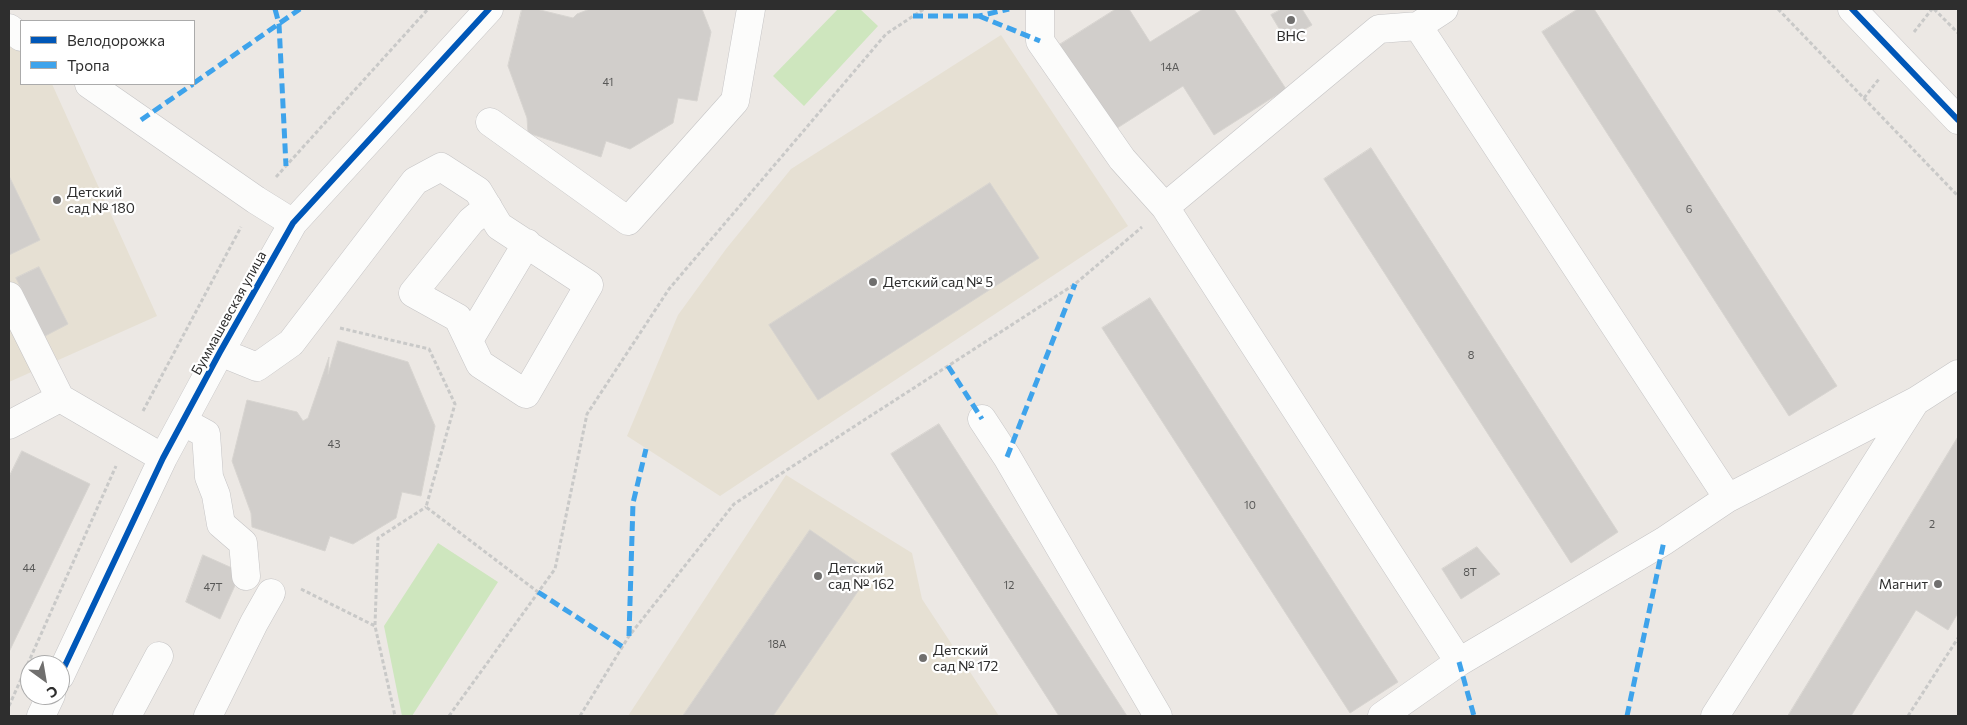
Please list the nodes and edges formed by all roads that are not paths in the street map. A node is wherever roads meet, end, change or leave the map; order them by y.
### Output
1 (489, 9) edge
2 (752, 9) edge
3 (1040, 9) edge
4 (1444, 9) edge
5 (1852, 9) edge
6 (1372, 19) edge
7 (1418, 26) junction
8 (9, 28) edge
9 (20, 36) edge
10 (90, 85) edge
11 (1958, 120) edge
12 (490, 122) dead end
13 (488, 207) junction
14 (1165, 207) junction
15 (293, 223) junction
16 (527, 243) junction
17 (9, 296) edge
18 (468, 340) junction
19 (220, 352) junction
20 (1958, 374) edge
21 (60, 398) junction
22 (1916, 401) junction
23 (982, 419) dead end
24 (184, 422) junction
25 (9, 425) edge
26 (164, 458) junction
27 (1728, 498) junction
28 (246, 576) dead end
29 (284, 590) road end
30 (70, 655) edge
31 (159, 656) dead end
32 (1459, 662) junction
33 (133, 714) edge
34 (208, 716) edge
35 (1158, 716) edge
36 (1382, 716) edge
37 (1715, 716) edge

1 - 15 street, Буммашевская улица
2 - 12 street
3 - 14 street
4 - 7 street
5 - 11 street
6 - 7 street
6 - 14 street
7 - 27 street
8 - 9 street
10 - 15 street
13 - 16 street
13 - 18 street
13 - 19 street
14 - 32 street
15 - 19 street, Буммашевская улица
16 - 18 street
16 - 18 street
17 - 21 street
19 - 24 street, Буммашевская улица
20 - 22 street
21 - 25 street
21 - 26 street
22 - 27 street
22 - 37 street
23 - 35 street
24 - 26 street, Буммашевская улица
24 - 28 street
26 - 30 street, Буммашевская улица
27 - 32 street
29 - 34 street
31 - 33 street
32 - 36 street

